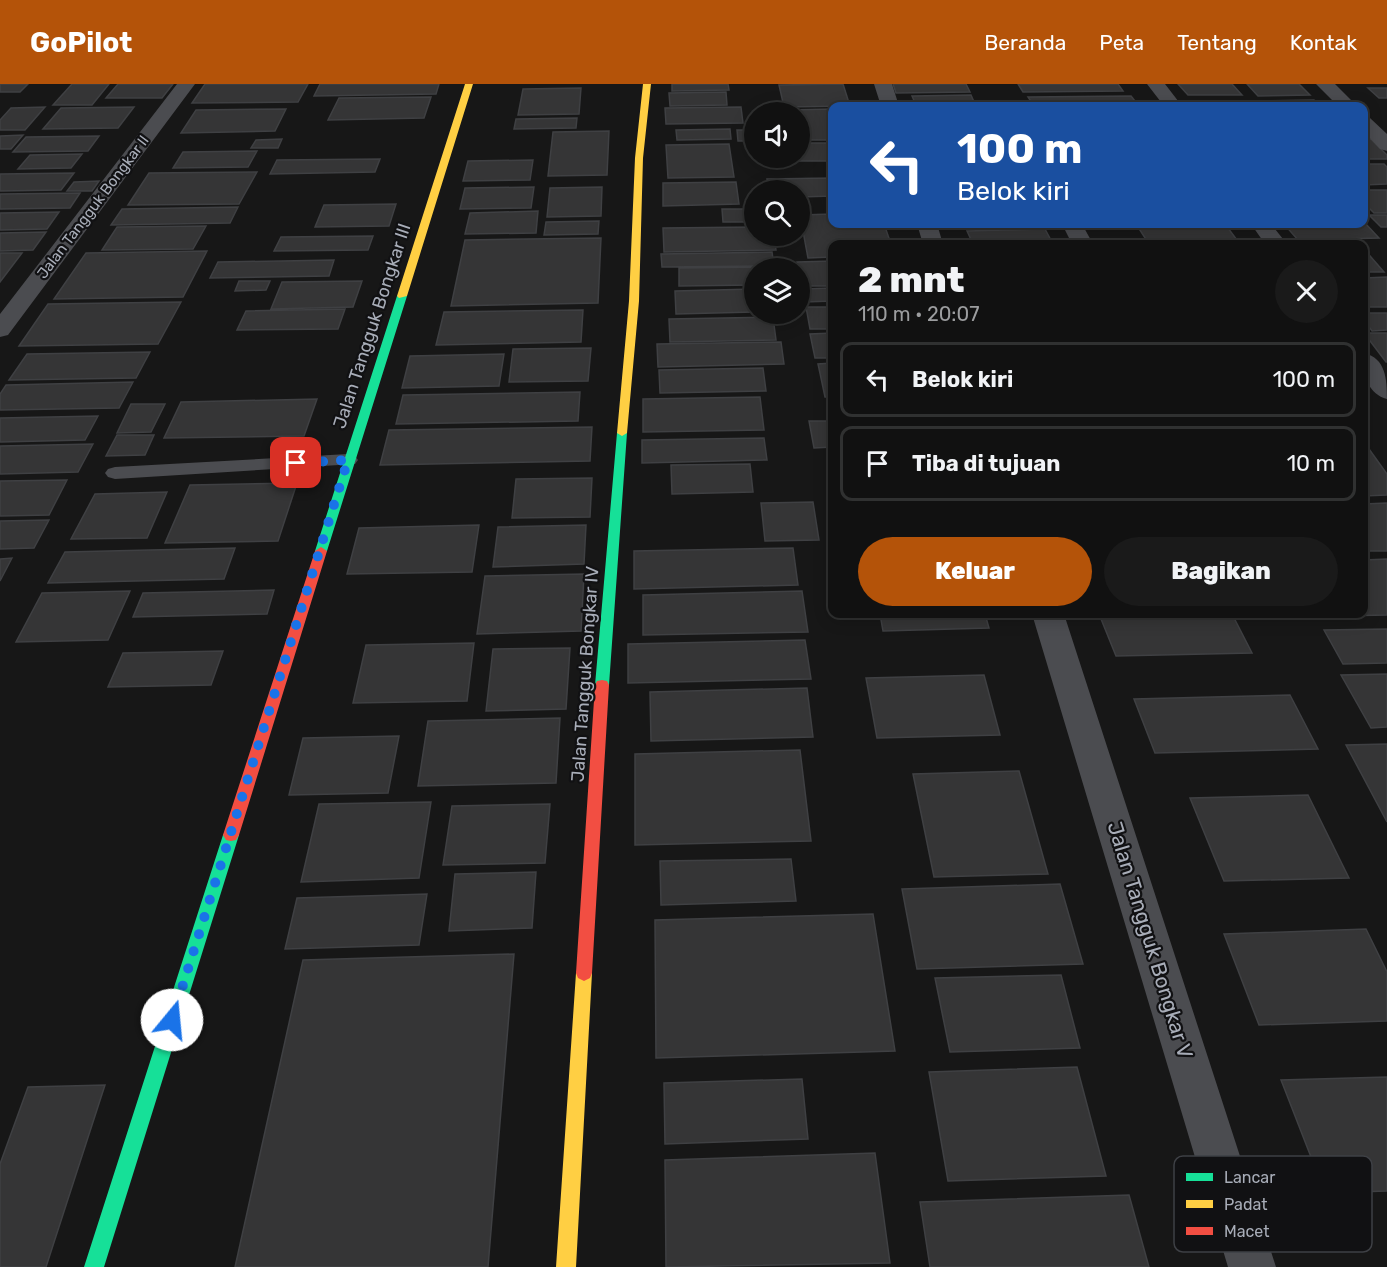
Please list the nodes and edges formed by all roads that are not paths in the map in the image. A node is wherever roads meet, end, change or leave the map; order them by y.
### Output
1 (186, 84) edge
2 (469, 84) edge
3 (647, 84) edge
4 (883, 84) edge
5 (1156, 84) edge
6 (1325, 84) edge
7 (889, 102) edge
8 (1170, 102) edge
9 (1344, 102) edge
10 (1368, 126) edge
11 (1387, 145) edge
12 (0, 330) edge
13 (1368, 365) edge
14 (1387, 391) edge
15 (348, 460) junction
16 (115, 473) dead end
17 (1049, 618) edge
18 (1217, 1156) edge
19 (1247, 1252) edge
20 (94, 1267) edge
21 (566, 1267) edge
22 (1252, 1267) edge

1 - 12 street, Jalan Tangguk Bongkar II
2 - 15 street, Jalan Tangguk Bongkar III
3 - 21 street, Jalan Tangguk Bongkar IV
4 - 7 street
5 - 8 street
6 - 9 street
10 - 11 street
13 - 14 street
15 - 16 lane
15 - 20 street, Jalan Tangguk Bongkar III
17 - 18 street, Jalan Tangguk Bongkar V
19 - 22 street, Jalan Tangguk Bongkar V

